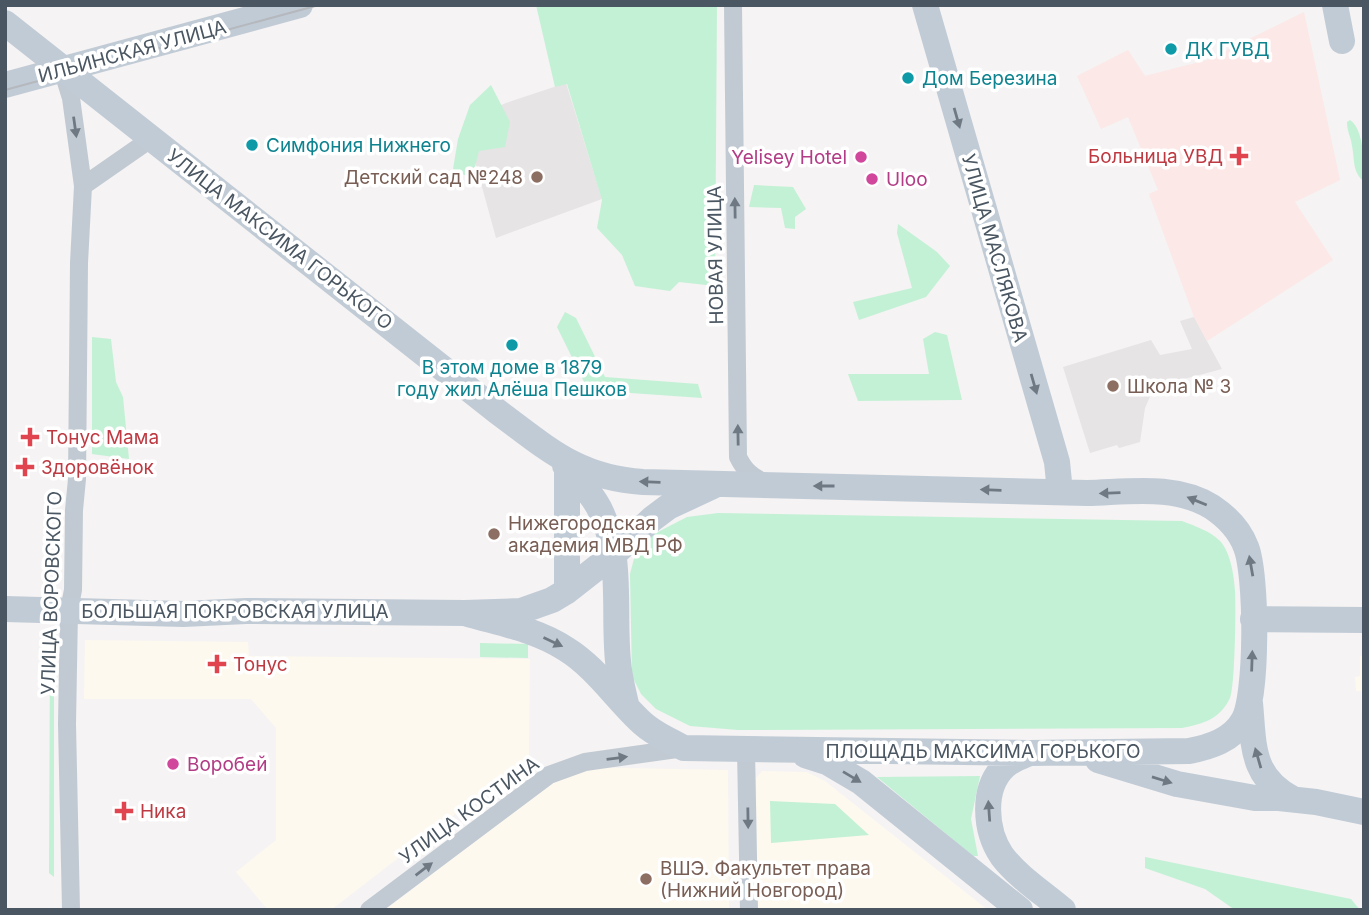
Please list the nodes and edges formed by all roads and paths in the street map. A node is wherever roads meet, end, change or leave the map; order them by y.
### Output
1 (300, 5) edge
2 (733, 5) edge
3 (925, 5) edge
4 (1335, 5) edge
5 (5, 23) edge
6 (1342, 41) dead end
7 (62, 69) junction
8 (5, 85) edge
9 (152, 138) junction
10 (83, 186) junction
11 (562, 462) junction
12 (718, 483) junction
13 (772, 486) junction
14 (1059, 492) junction
15 (613, 555) junction
16 (567, 591) junction
17 (5, 609) edge
18 (69, 610) junction
19 (465, 613) junction
20 (1253, 619) junction
21 (1357, 620) edge
22 (1250, 703) junction
23 (626, 704) junction
24 (684, 748) junction
25 (746, 750) junction
26 (790, 750) junction
27 (1073, 752) junction
28 (1029, 753) junction
29 (1293, 799) junction
30 (1364, 812) edge
31 (71, 910) edge
32 (369, 910) edge
33 (749, 910) edge
34 (1020, 910) edge
35 (1063, 910) edge

1 - 7 main road, ИЛЬИНСКАЯ УЛИЦА
13 -> 2 street, НОВАЯ УЛИЦА
3 -> 14 main road, УЛИЦА МАСЛЯКОВА
4 - 6 main road
5 - 7 main road, УЛИЦА МАКСИМА ГОРЬКОГО
7 - 8 main road, ИЛЬИНСКАЯ УЛИЦА
7 - 9 main road, УЛИЦА МАКСИМА ГОРЬКОГО
7 -> 10 street, УЛИЦА ВОРОВСКОГО
9 - 10 street
9 - 11 main road, УЛИЦА МАКСИМА ГОРЬКОГО
10 - 18 street, УЛИЦА ВОРОВСКОГО
12 -> 11 main road, ПЛОЩАДЬ МАКСИМА ГОРЬКОГО
11 - 15 main road
11 - 16 main road
12 - 13 main road, ПЛОЩАДЬ МАКСИМА ГОРЬКОГО
12 - 15 main road, ПЛОЩАДЬ МАКСИМА ГОРЬКОГО
14 -> 13 main road, ПЛОЩАДЬ МАКСИМА ГОРЬКОГО
20 -> 14 main road, ПЛОЩАДЬ МАКСИМА ГОРЬКОГО
15 - 16 main road, ПЛОЩАДЬ МАКСИМА ГОРЬКОГО
15 - 23 main road
16 - 19 main road, ПЛОЩАДЬ МАКСИМА ГОРЬКОГО
17 - 18 main road, БОЛЬШАЯ ПОКРОВСКАЯ УЛИЦА
18 - 19 main road, БОЛЬШАЯ ПОКРОВСКАЯ УЛИЦА
18 - 31 street, УЛИЦА ВОРОВСКОГО
19 -> 23 main road, ПЛОЩАДЬ МАКСИМА ГОРЬКОГО
20 - 21 main road
22 -> 20 main road, ПЛОЩАДЬ МАКСИМА ГОРЬКОГО
22 - 27 main road, ПЛОЩАДЬ МАКСИМА ГОРЬКОГО
29 -> 22 main road
23 - 24 main road, ПЛОЩАДЬ МАКСИМА ГОРЬКОГО
24 - 25 main road, ПЛОЩАДЬ МАКСИМА ГОРЬКОГО
32 -> 24 street, УЛИЦА КОСТИНА
25 - 26 main road, ПЛОЩАДЬ МАКСИМА ГОРЬКОГО
25 -> 33 street
26 - 28 main road, ПЛОЩАДЬ МАКСИМА ГОРЬКОГО
26 -> 34 main road
27 - 28 main road, ПЛОЩАДЬ МАКСИМА ГОРЬКОГО
27 -> 29 main road
35 -> 28 main road
29 - 30 main road

